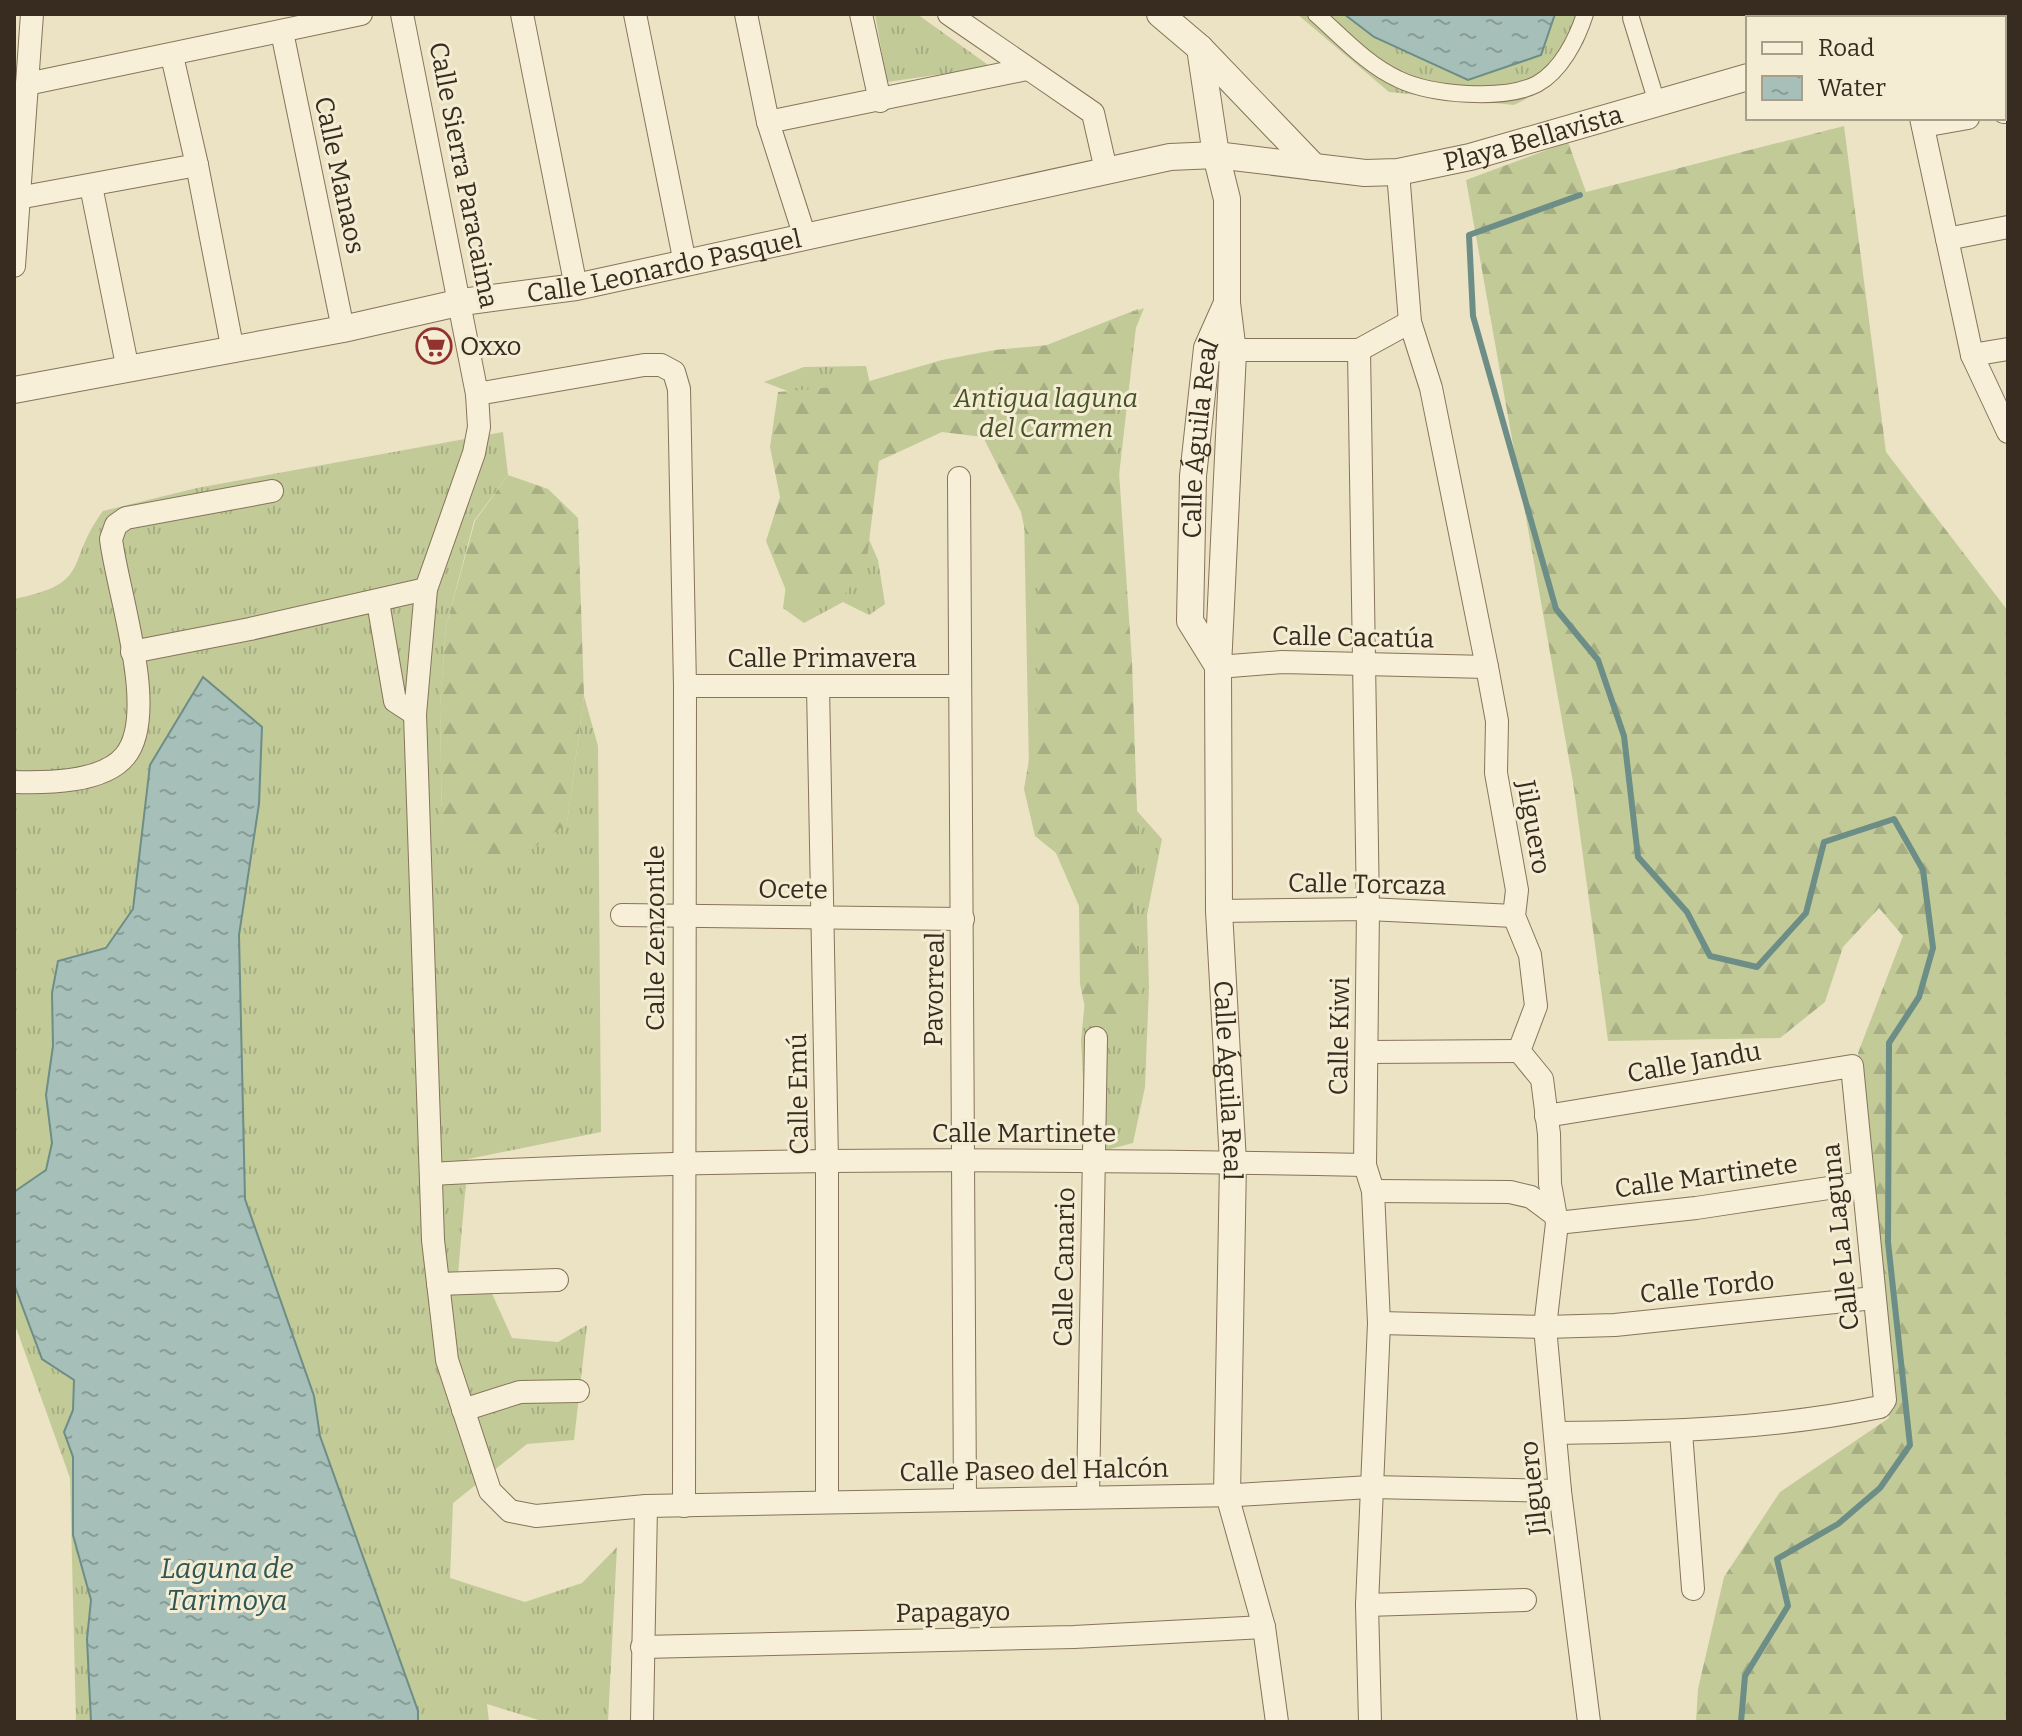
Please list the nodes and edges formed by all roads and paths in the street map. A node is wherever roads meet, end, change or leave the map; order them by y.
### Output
1 (32, 14) edge
2 (361, 14) edge
3 (402, 14) edge
4 (522, 14) edge
5 (635, 14) edge
6 (746, 14) edge
7 (861, 14) edge
8 (949, 14) edge
9 (1160, 14) edge
10 (1316, 14) edge
11 (1585, 14) edge
12 (1631, 18) dead end
13 (282, 32) junction
14 (1200, 48) junction
15 (172, 56) junction
16 (1027, 69) junction
17 (1746, 78) edge
18 (27, 84) junction
19 (880, 101) junction
20 (1657, 103) junction
21 (1945, 120) edge
22 (768, 122) junction
23 (1922, 122) edge
24 (1216, 155) junction
25 (197, 165) junction
26 (1314, 167) junction
27 (1106, 170) junction
28 (1398, 172) junction
29 (91, 186) junction
30 (18, 198) junction
31 (2008, 227) edge
32 (805, 237) junction
33 (1947, 239) junction
34 (685, 263) junction
35 (14, 266) edge
36 (576, 287) junction
37 (462, 302) junction
38 (1227, 303) junction
39 (1410, 322) junction
40 (343, 329) junction
41 (1207, 348) junction
42 (2008, 349) edge
43 (1359, 350) junction
44 (233, 351) junction
45 (1233, 352) junction
46 (1972, 355) junction
47 (128, 370) junction
48 (14, 390) edge
49 (477, 394) junction
50 (2008, 432) edge
51 (959, 478) dead end
52 (272, 491) dead end
53 (426, 589) junction
54 (378, 602) junction
55 (132, 652) junction
56 (1364, 663) junction
57 (1218, 667) junction
58 (1487, 667) junction
59 (685, 686) junction
60 (818, 686) junction
61 (959, 686) junction
62 (415, 714) junction
63 (14, 782) edge
64 (1368, 909) junction
65 (1219, 911) junction
66 (622, 915) dead end
67 (682, 916) junction
68 (1514, 916) junction
69 (823, 917) junction
70 (963, 919) junction
71 (1096, 1038) dead end
72 (1519, 1051) junction
73 (1367, 1052) junction
74 (1852, 1066) joint
75 (1547, 1125) junction
76 (1094, 1159) junction
77 (827, 1161) junction
78 (964, 1162) junction
79 (1233, 1162) junction
80 (684, 1164) junction
81 (1365, 1165) junction
82 (431, 1174) junction
83 (1862, 1183) junction
84 (1373, 1191) junction
85 (1502, 1192) junction
86 (1556, 1219) junction
87 (557, 1280) dead end
88 (438, 1284) junction
89 (1874, 1298) junction
90 (1379, 1323) junction
91 (1545, 1327) junction
92 (578, 1391) dead end
93 (463, 1410) junction
94 (1681, 1432) junction
95 (1555, 1433) junction
96 (1370, 1487) junction
97 (1560, 1491) junction
98 (1227, 1495) junction
99 (1088, 1496) junction
100 (965, 1500) junction
101 (827, 1501) junction
102 (646, 1506) junction
103 (684, 1506) junction
104 (510, 1511) joint
105 (1693, 1589) dead end
106 (1525, 1600) dead end
107 (1367, 1605) junction
108 (1264, 1627) junction
109 (642, 1647) junction
110 (642, 1722) edge
111 (1277, 1722) edge
112 (1370, 1722) edge
113 (1589, 1722) edge

1 - 18 street
2 - 13 street
3 - 37 street, Calle Sierra Paracaima
4 - 36 street
5 - 34 street
6 - 22 street
7 - 19 street
8 - 16 street
9 - 14 street
10 - 11 street
12 - 20 street
13 - 15 street
13 - 40 street, Calle Manaos
14 - 24 street, Calle Águila Real
14 - 26 street
15 - 18 street
15 - 25 street
16 - 19 street
16 - 27 street
17 - 20 street, Playa Bellavista
18 - 30 street
19 - 22 street
20 - 28 street, Playa Bellavista
21 - 23 street
22 - 32 street
23 - 33 street
24 - 26 street, Calle Leonardo Pasquel
24 - 27 street, Calle Leonardo Pasquel
24 - 38 street, Calle Águila Real
25 - 29 street
25 - 44 street
26 - 28 street, Playa Bellavista
27 - 32 street, Calle Leonardo Pasquel
28 - 39 street, Jilguero
29 - 30 street
29 - 47 street
30 - 35 street
31 - 33 street
32 - 34 street, Calle Leonardo Pasquel
33 - 46 street
34 - 36 street, Calle Leonardo Pasquel
36 - 37 street, Calle Leonardo Pasquel
37 - 40 street, Calle Leonardo Pasquel
37 - 49 street, Calle Sierra Paracaima
38 - 41 street, Calle Águila Real
38 - 45 street, Calle Águila Real
39 - 43 street
39 - 58 street, Jilguero
40 - 44 street, Calle Leonardo Pasquel
41 - 45 street
41 - 57 street, Calle Águila Real
42 - 46 street
43 - 45 street
43 - 56 street, Calle Kiwi
44 - 47 street, Calle Leonardo Pasquel
45 - 57 street, Calle Águila Real
46 - 50 street
47 - 48 street, Calle Leonardo Pasquel
49 - 53 street, Calle Sierra Paracaima
49 - 59 street, Calle Zenzontle
51 - 61 street, Pavorreal
52 - 55 street
53 - 54 street
53 - 62 street, Calle Sierra Paracaima
54 - 55 street
54 - 62 street
55 - 63 street
56 - 57 street, Calle Cacatúa
56 - 58 street, Calle Cacatúa
56 - 64 street, Calle Kiwi
57 - 65 street, Calle Águila Real
58 - 68 street, Jilguero
59 - 60 street, Calle Primavera
59 - 67 street, Calle Zenzontle
60 - 61 street, Calle Primavera
60 - 69 street, Calle Emú
61 - 70 street, Pavorreal
62 - 82 street, Calle Sierra Paracaima
64 - 65 street, Calle Torcaza
64 - 68 street, Calle Torcaza
64 - 73 street, Calle Kiwi
65 - 79 street, Calle Águila Real
66 - 67 street, Ocete
67 - 69 street, Ocete
67 - 80 street, Calle Zenzontle
68 - 72 street, Jilguero
69 - 70 street, Ocete
69 - 77 street, Calle Emú
70 - 78 street, Pavorreal
71 - 76 street, Calle Canario
72 - 73 street
72 - 75 street, Jilguero
73 - 81 street, Calle Kiwi
74 - 75 street, Calle Jandu
74 - 83 street, Calle La Laguna
75 - 85 street
75 - 86 street, Jilguero
76 - 78 street, Calle Martinete
76 - 79 street, Calle Martinete
76 - 99 street, Calle Canario
77 - 78 street, Calle Martinete
77 - 80 street, Calle Martinete
77 - 101 street, Calle Emú
78 - 100 street, Pavorreal
79 - 81 street, Calle Martinete
79 - 98 street, Calle Águila Real
80 - 82 street, Calle Martinete
80 - 103 street, Calle Zenzontle
81 - 84 street, Calle Kiwi
82 - 88 street, Calle Sierra Paracaima
83 - 86 street, Calle Martinete
83 - 89 street, Calle La Laguna
84 - 85 street
84 - 90 street, Calle Kiwi
85 - 86 street
86 - 91 street, Jilguero
87 - 88 street
88 - 93 street, Calle Sierra Paracaima
89 - 91 street, Calle Tordo
89 - 94 street, Calle La Laguna
90 - 91 street, Calle Tordo
90 - 96 street, Calle Kiwi
91 - 95 street, Jilguero
92 - 93 street
93 - 104 street, Calle Sierra Paracaima
94 - 95 street
94 - 105 street
95 - 97 street, Jilguero
96 - 97 street, Calle Paseo del Halcón
96 - 98 street, Calle Paseo del Halcón
96 - 107 street, Calle Kiwi
97 - 113 street, Jilguero
98 - 99 street, Calle Paseo del Halcón
98 - 108 street
99 - 100 street, Calle Paseo del Halcón
100 - 101 street, Calle Paseo del Halcón
101 - 103 street, Calle Paseo del Halcón
102 - 103 street, Calle Paseo del Halcón
102 - 104 street, Calle Paseo del Halcón
102 - 109 street
106 - 107 street
107 - 112 street, Calle Kiwi
108 - 109 street, Papagayo
108 - 111 street
109 - 110 street

